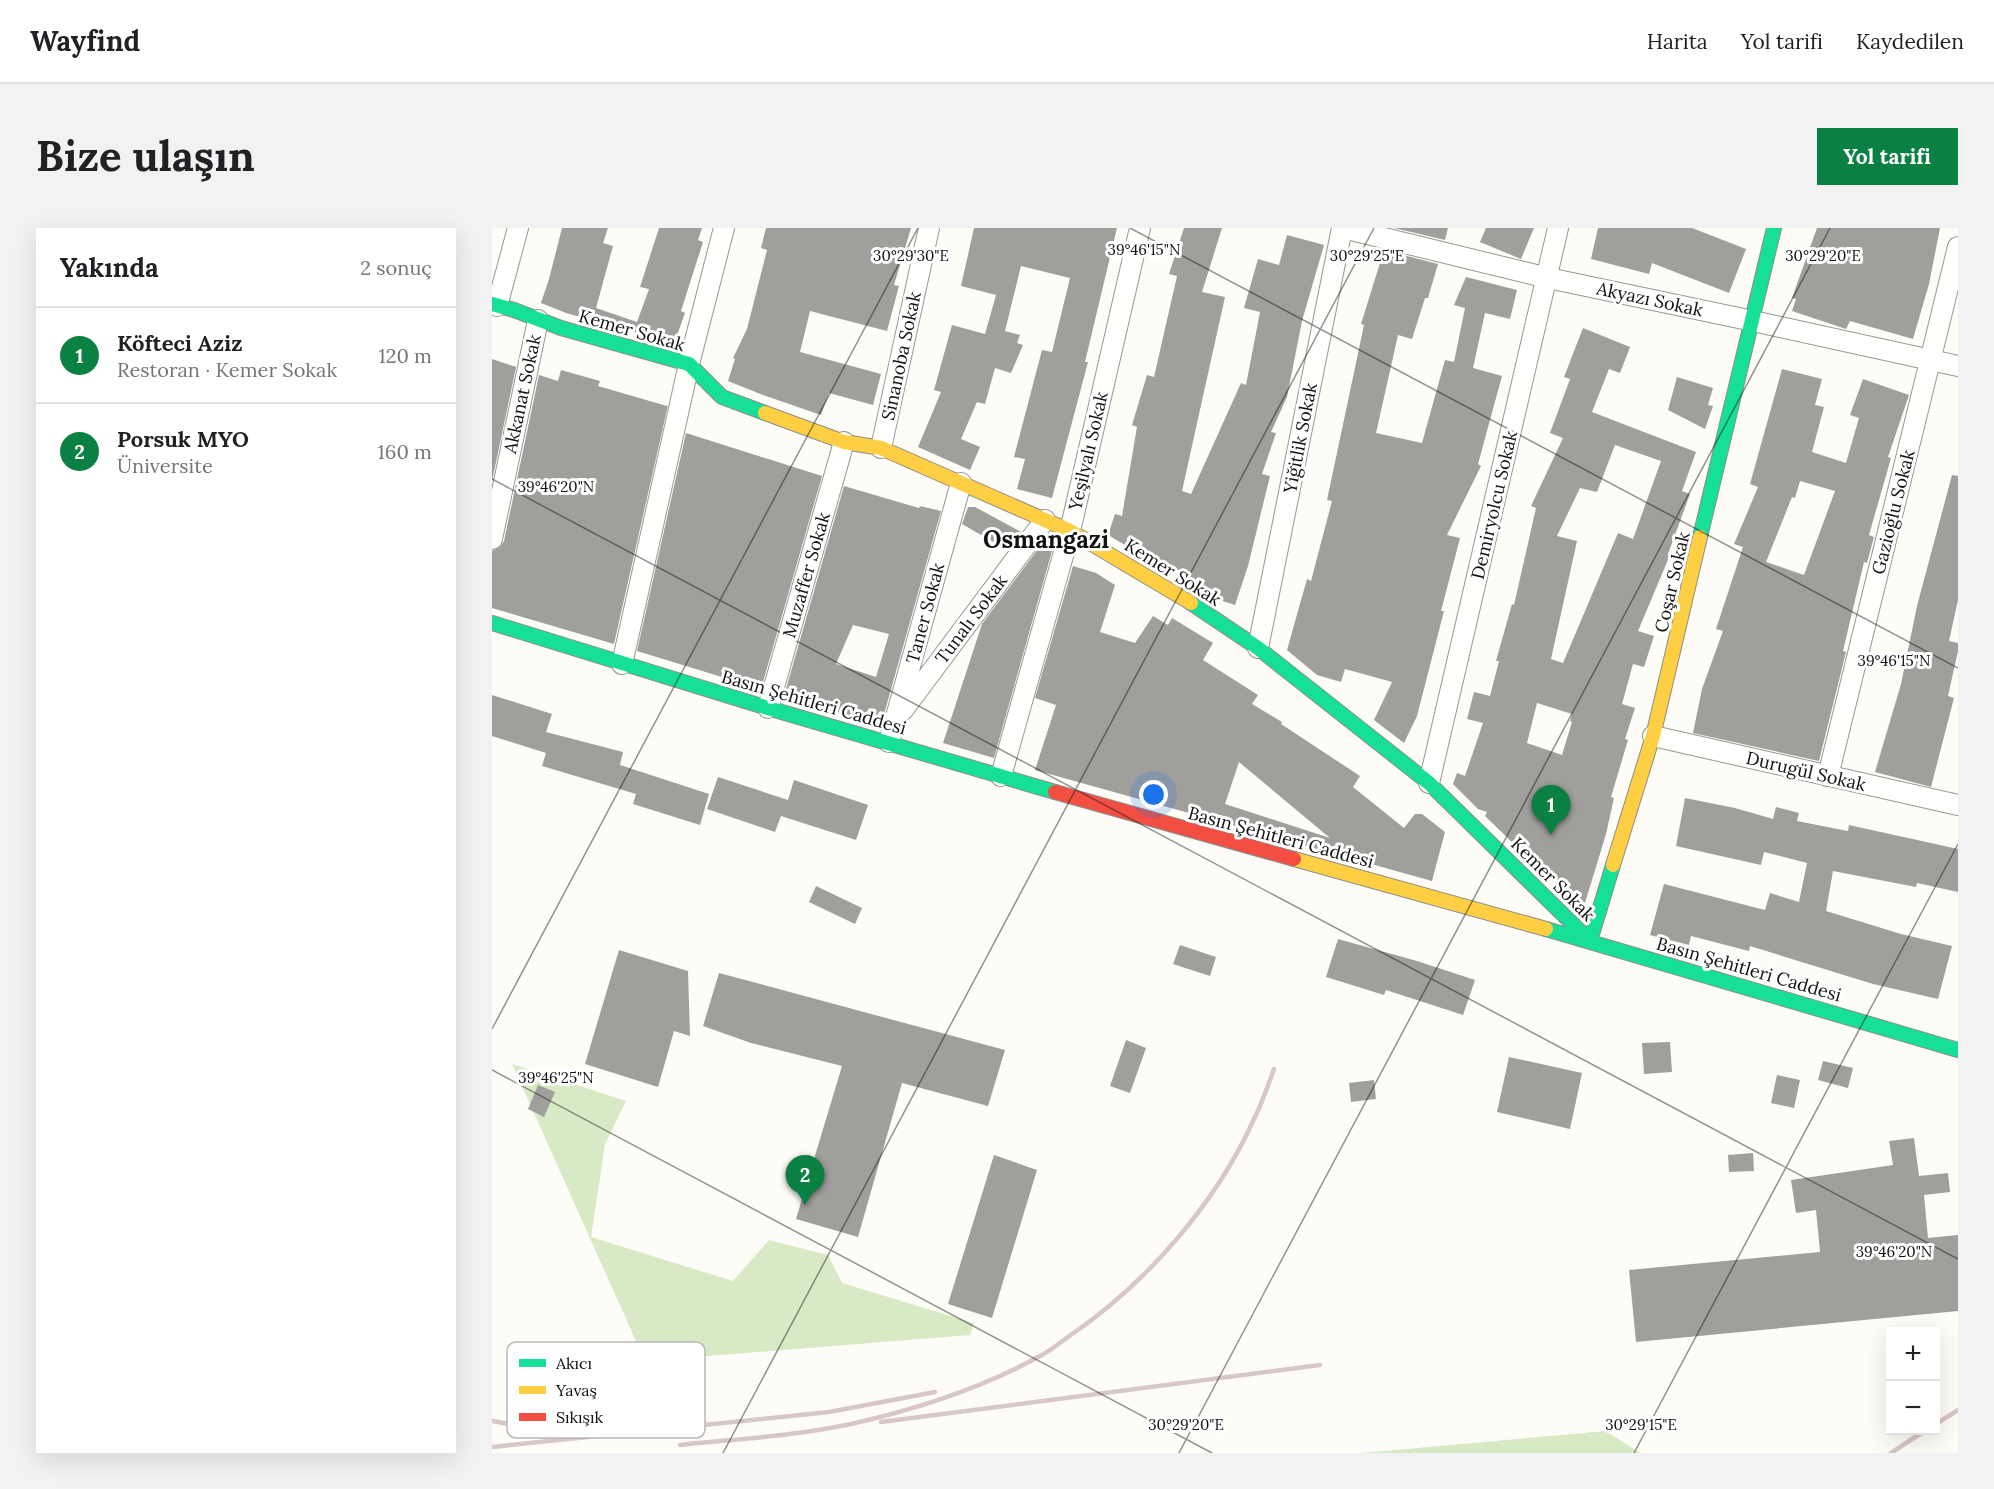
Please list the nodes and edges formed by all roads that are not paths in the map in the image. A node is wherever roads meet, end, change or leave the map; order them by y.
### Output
1 (518, 228) edge
2 (724, 228) edge
3 (929, 228) edge
4 (1140, 228) edge
5 (1342, 228) edge
6 (1558, 228) edge
7 (1774, 228) edge
8 (1958, 248) edge
9 (1548, 278) junction
10 (495, 305) edge
11 (538, 320) junction
12 (1753, 321) junction
13 (1931, 360) junction
14 (689, 364) junction
15 (1958, 366) edge
16 (844, 442) junction
17 (881, 448) junction
18 (961, 483) junction
19 (1045, 520) junction
20 (1070, 531) junction
21 (492, 538) edge
22 (492, 623) edge
23 (1258, 648) junction
24 (622, 664) junction
25 (768, 708) junction
26 (897, 718) junction
27 (1653, 736) junction
28 (889, 742) junction
29 (1001, 776) junction
30 (1828, 776) junction
31 (1429, 783) junction
32 (1958, 805) edge
33 (1590, 941) junction
34 (1958, 1050) edge

1 - 10 street
2 - 14 street
3 - 17 street, Sinanoba Sokak
4 - 20 street, Yeşilyalı Sokak
5 - 9 street, Akyazı Sokak
5 - 23 street, Yiğitlik Sokak
6 - 9 street, Demiryolcu Sokak
7 - 12 street, Coşar Sokak
8 - 13 street, Gazioğlu Sokak
9 - 12 street, Akyazı Sokak
9 - 31 street, Demiryolcu Sokak
10 - 11 street, Kemer Sokak
11 - 14 street, Kemer Sokak
11 - 21 street, Akkanat Sokak
12 - 13 street, Akyazı Sokak
12 - 27 street, Coşar Sokak
13 - 15 street, Akyazı Sokak
13 - 30 street, Gazioğlu Sokak
14 - 16 street, Kemer Sokak
14 - 24 street
16 - 17 street, Kemer Sokak
16 - 25 street, Muzaffer Sokak
17 - 18 street, Kemer Sokak
18 - 19 street, Kemer Sokak
18 - 26 street, Taner Sokak
19 - 20 street, Kemer Sokak
19 - 26 street, Tunalı Sokak
20 - 23 street, Kemer Sokak
20 - 29 street, Yeşilyalı Sokak
22 - 24 street, Basın Şehitleri Caddesi
23 - 31 street, Kemer Sokak
24 - 25 street, Basın Şehitleri Caddesi
25 - 28 street, Basın Şehitleri Caddesi
26 - 28 street, Taner Sokak
27 - 30 street, Durugül Sokak
27 - 33 street, Coşar Sokak
28 - 29 street, Basın Şehitleri Caddesi
29 - 33 street, Basın Şehitleri Caddesi
30 - 32 street, Durugül Sokak
31 - 33 street, Kemer Sokak
33 - 34 street, Basın Şehitleri Caddesi

